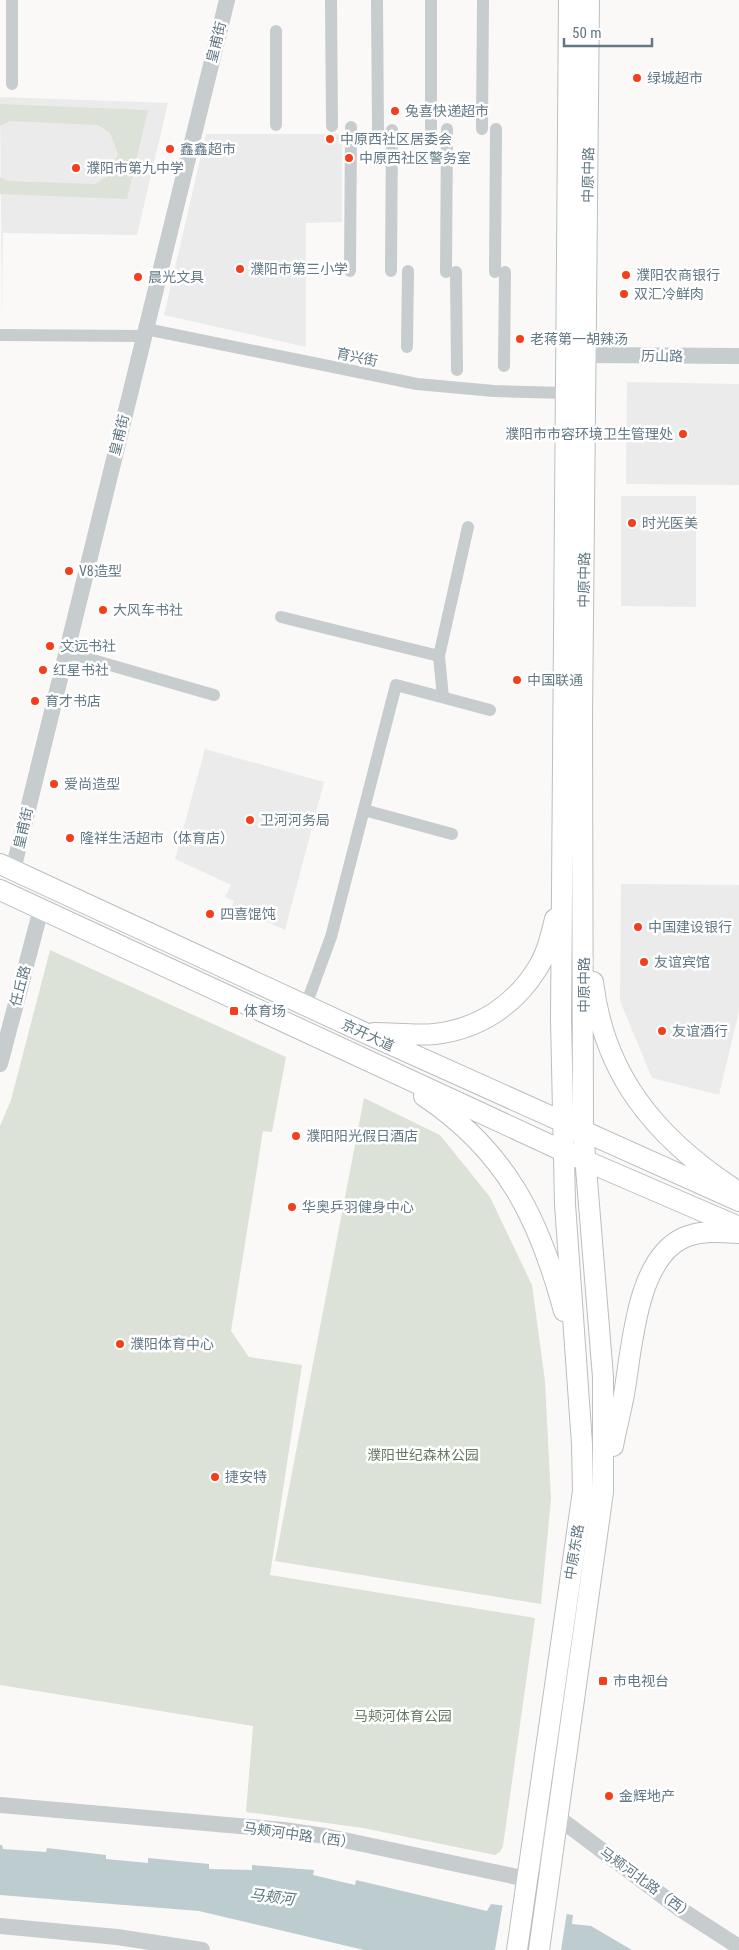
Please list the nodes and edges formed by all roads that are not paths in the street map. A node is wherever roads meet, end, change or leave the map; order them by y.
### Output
1 (12, 0) edge
2 (226, 0) edge
3 (331, 0) edge
4 (377, 0) edge
5 (431, 0) edge
6 (483, 0) edge
7 (569, 0) edge
8 (589, 0) edge
9 (276, 31) dead end
10 (12, 84) dead end
11 (276, 125) dead end
12 (332, 126) dead end
13 (351, 128) dead end
14 (431, 129) dead end
15 (447, 129) dead end
16 (482, 129) dead end
17 (496, 129) dead end
18 (378, 130) dead end
19 (392, 130) dead end
20 (350, 271) dead end
21 (391, 271) dead end
22 (408, 272) dead end
23 (145, 332) junction
24 (0, 335) edge
25 (407, 347) dead end
26 (586, 355) junction
27 (739, 356) edge
28 (504, 366) dead end
29 (456, 370) dead end
30 (565, 392) junction
31 (468, 527) dead end
32 (281, 617) dead end
33 (65, 652) junction
34 (439, 656) junction
35 (214, 695) dead end
36 (443, 697) junction
37 (490, 710) dead end
38 (364, 810) junction
39 (452, 834) dead end
40 (6, 867) edge
41 (582, 872) junction
42 (562, 882) junction
43 (0, 890) edge
44 (36, 906) junction
45 (306, 1005) junction
46 (0, 1020) edge
47 (363, 1032) junction
48 (368, 1059) junction
49 (0, 1064) edge
50 (562, 1122) junction
51 (583, 1132) junction
52 (563, 1151) junction
53 (585, 1160) junction
54 (739, 1192) edge
55 (739, 1201) edge
56 (739, 1227) edge
57 (739, 1234) edge
58 (576, 1359) junction
59 (603, 1492) junction
60 (0, 1805) edge
61 (556, 1816) junction
62 (527, 1879) junction
63 (0, 1926) edge
64 (739, 1947) edge
65 (202, 1950) edge
66 (517, 1950) edge
67 (539, 1950) edge

1 - 10 street
2 - 23 street, 皇甫街
3 - 12 street
4 - 18 street
5 - 14 street
6 - 16 street
7 - 30 main road, 中原中路
8 - 26 main road, 中原中路
9 - 11 street
13 - 20 street
15 - 29 street
17 - 28 street
19 - 21 street
22 - 25 street
23 - 24 street, 育兴街
23 - 30 street, 育兴街
23 - 33 street, 皇甫街
26 - 27 street, 历山路
26 - 41 main road, 中原中路
30 - 42 main road, 中原中路
31 - 34 street
32 - 34 street
33 - 35 street
33 - 40 street, 皇甫街
34 - 36 street
36 - 37 street
36 - 38 street
38 - 39 street
38 - 45 street
40 - 45 main road, 京开大道
41 - 51 main road, 中原中路
41 - 54 main road
42 - 47 main road
42 - 50 main road, 中原中路
43 - 44 main road, 京开大道
44 - 46 street, 任丘路
44 - 48 main road, 京开大道
44 - 49 street, 任丘路
45 - 47 main road, 京开大道
47 - 50 main road, 京开大道
48 - 52 main road, 京开大道
48 - 58 main road
50 - 51 main road, 京开大道
50 - 52 main road, 中原中路
51 - 53 main road, 中原中路
51 - 55 main road, 京开大道
52 - 53 main road, 京开大道
52 - 58 main road, 中原东路
53 - 56 main road, 京开大道
53 - 59 main road, 中原东路
57 - 59 main road
58 - 62 main road, 中原东路
59 - 61 main road, 中原东路
60 - 62 street, 马颊河中路（西）
61 - 62 street
61 - 64 street, 马颊河北路（西）
61 - 67 main road, 中原东路
62 - 66 main road, 中原东路
63 - 65 street

